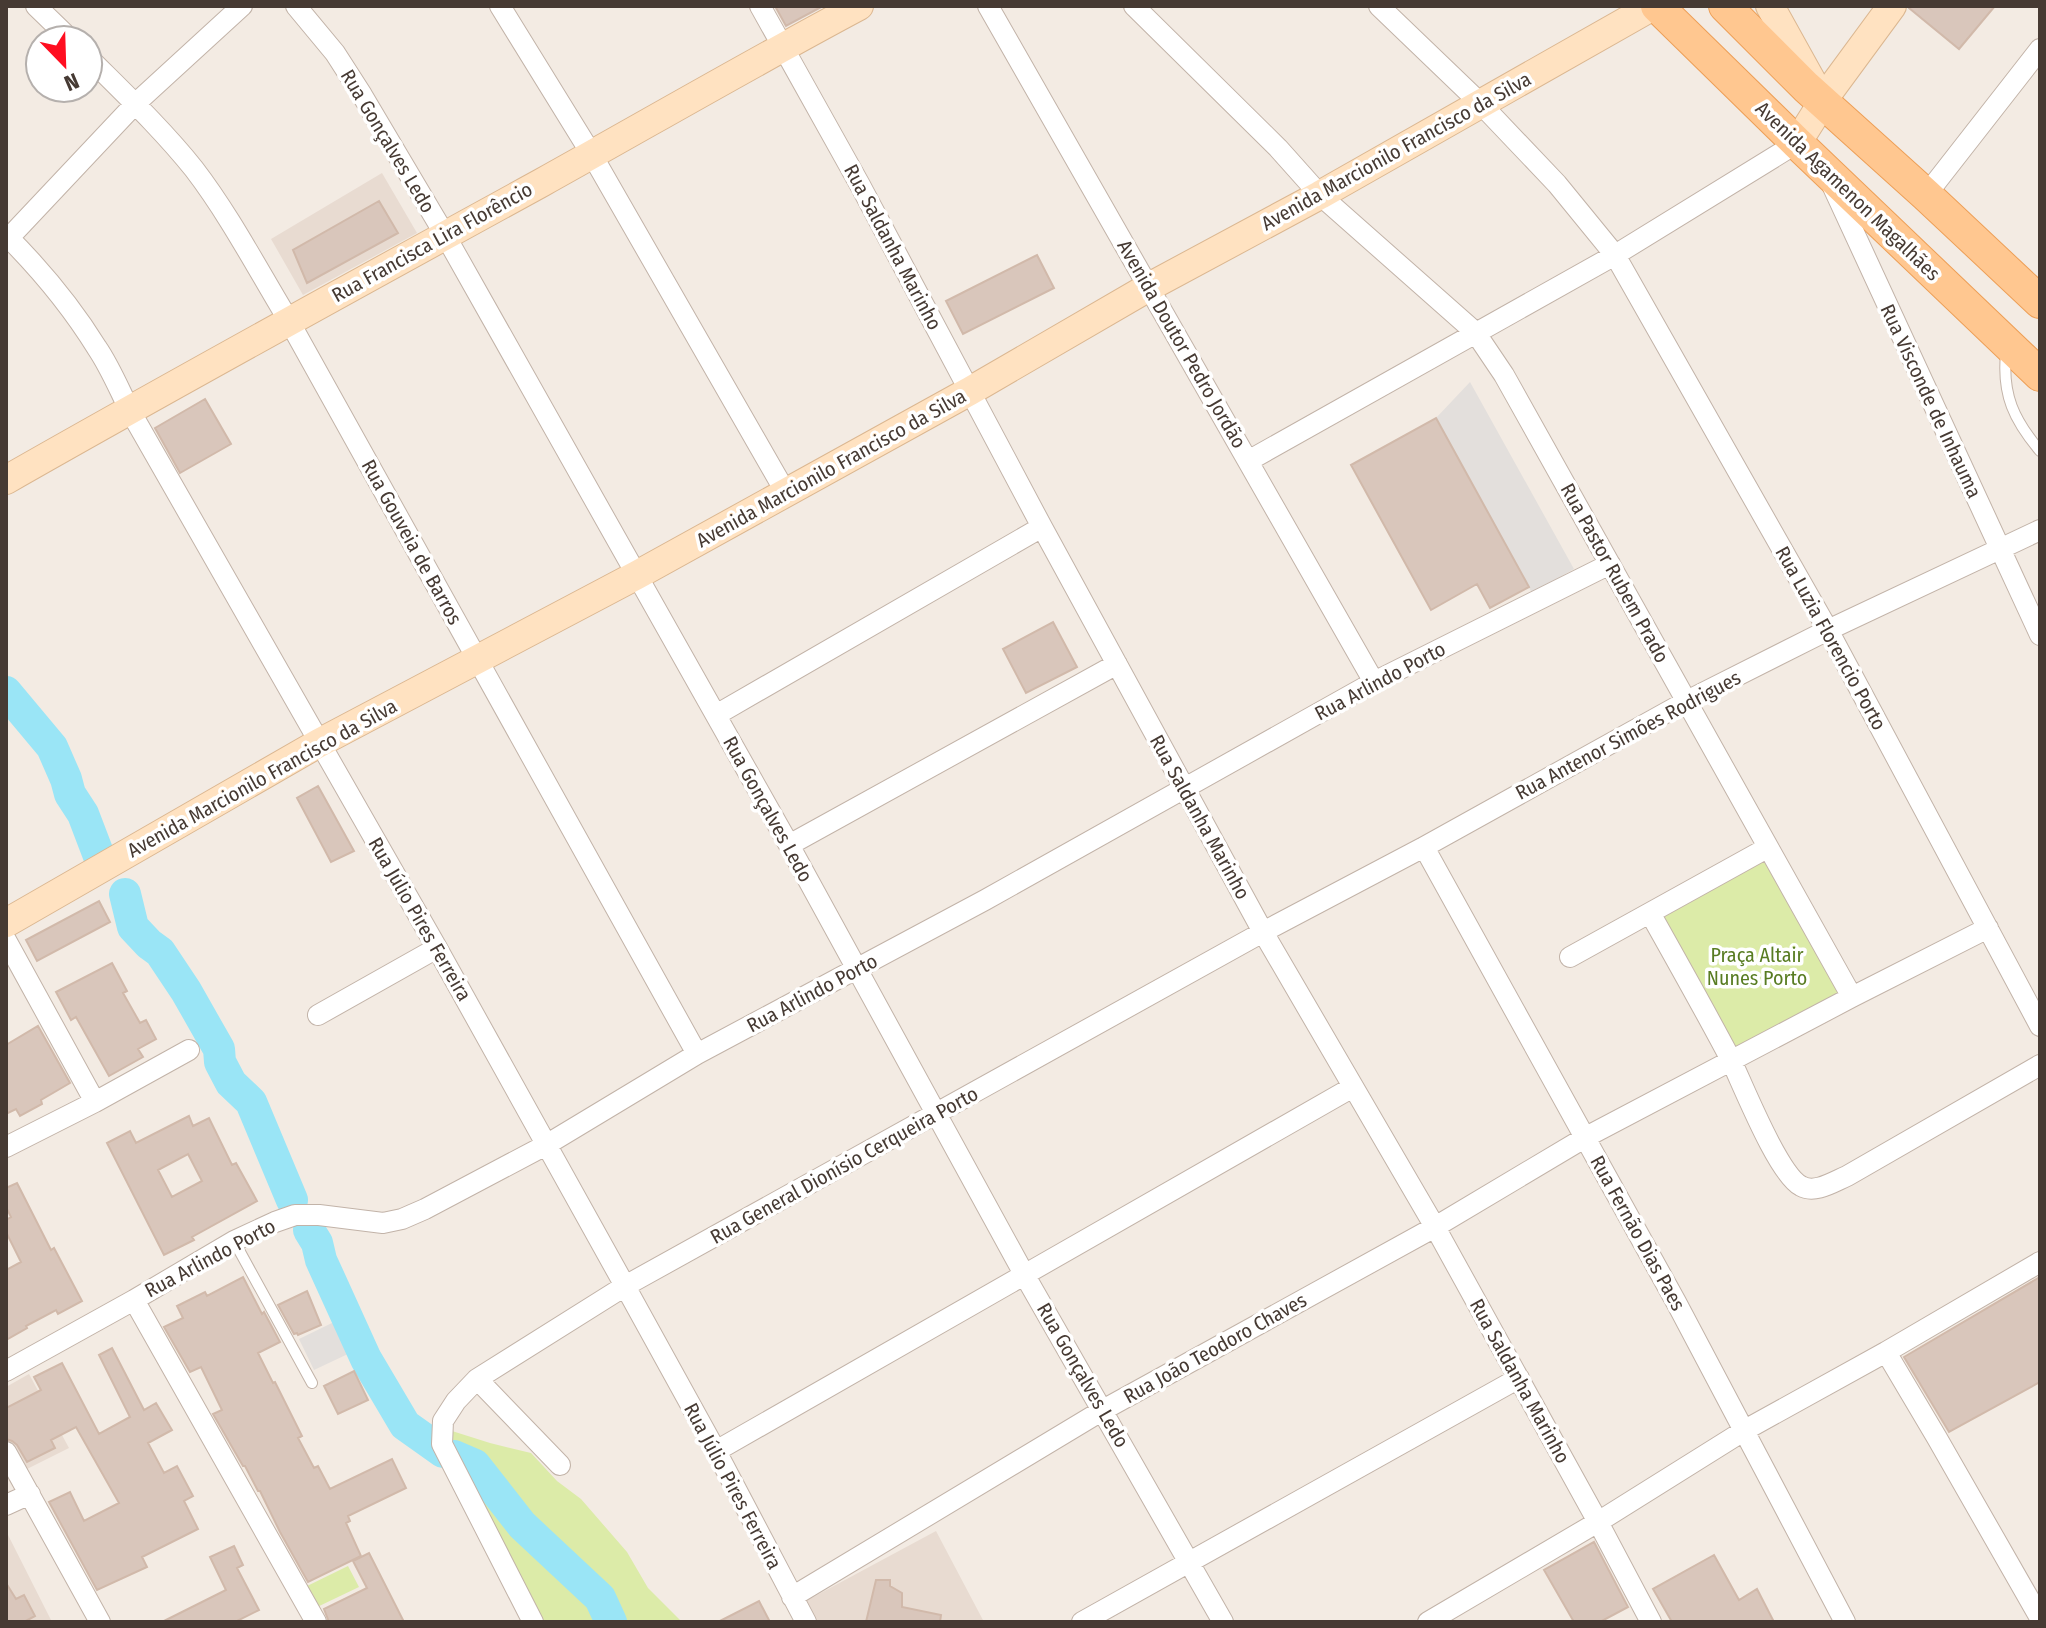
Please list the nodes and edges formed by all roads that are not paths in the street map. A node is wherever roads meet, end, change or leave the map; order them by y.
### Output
1 (36, 6) edge
2 (242, 6) edge
3 (296, 6) edge
4 (500, 6) edge
5 (760, 6) edge
6 (859, 6) edge
7 (988, 6) edge
8 (1134, 6) edge
9 (1379, 6) edge
10 (1655, 6) edge
11 (1770, 6) edge
12 (1892, 6) edge
13 (1727, 7) edge
14 (55, 24) edge
15 (783, 46) junction
16 (2040, 49) edge
17 (104, 73) edge
18 (1823, 102) junction
19 (1480, 103) junction
20 (135, 104) junction
21 (1797, 143) junction
22 (592, 155) junction
23 (1824, 167) junction
24 (1320, 195) junction
25 (1926, 195) junction
26 (445, 235) junction
27 (7, 238) edge
28 (1615, 255) junction
29 (1149, 287) junction
30 (2039, 300) edge
31 (289, 321) junction
32 (1475, 332) junction
33 (2008, 344) junction
34 (2040, 375) edge
35 (970, 391) junction
36 (129, 409) junction
37 (2040, 451) edge
38 (1248, 461) junction
39 (6, 480) edge
40 (786, 493) junction
41 (1042, 527) junction
42 (2040, 530) edge
43 (1999, 549) junction
44 (1610, 564) junction
45 (637, 575) junction
46 (1828, 630) junction
47 (2040, 635) edge
48 (477, 661) junction
49 (1117, 664) junction
50 (1374, 682) junction
51 (1687, 701) junction
52 (716, 715) junction
53 (319, 743) junction
54 (1185, 789) junction
55 (789, 845) junction
56 (1424, 847) junction
57 (1767, 848) junction
58 (1650, 913) junction
59 (6, 923) edge
60 (1988, 928) junction
61 (1263, 932) junction
62 (6, 940) edge
63 (437, 948) junction
64 (1570, 957) dead end
65 (857, 968) junction
66 (1852, 997) junction
67 (318, 1015) dead end
68 (2040, 1026) edge
69 (189, 1050) dead end
70 (697, 1054) junction
71 (1731, 1061) junction
72 (2040, 1065) edge
73 (1353, 1087) junction
74 (95, 1102) junction
75 (937, 1114) junction
76 (1586, 1137) junction
77 (546, 1145) junction
78 (6, 1147) edge
79 (1435, 1227) junction
80 (234, 1241) junction
81 (2040, 1262) edge
82 (1024, 1274) junction
83 (625, 1286) junction
84 (134, 1300) junction
85 (1886, 1352) junction
86 (6, 1371) edge
87 (1519, 1378) junction
88 (477, 1379) junction
89 (312, 1383) dead end
90 (1103, 1410) junction
91 (1745, 1430) junction
92 (716, 1451) junction
93 (6, 1452) edge
94 (560, 1465) dead end
95 (30, 1494) junction
96 (6, 1505) edge
97 (1598, 1522) junction
98 (1188, 1562) junction
99 (792, 1597) junction
100 (1454, 1616) edge
101 (2040, 1618) edge
102 (100, 1622) edge
103 (316, 1622) edge
104 (533, 1622) edge
105 (806, 1622) edge
106 (1082, 1622) edge
107 (1223, 1622) edge
108 (1428, 1622) edge
109 (1651, 1622) edge
110 (1845, 1622) edge

1 - 14 street
2 - 20 street
3 - 26 street, Rua Gonçalves Ledo
4 - 22 street
5 - 15 street, Rua Saldanha Marinho
6 - 15 street, Rua Francisca Lira Florêncio
7 - 29 street, Avenida Doutor Pedro Jordão
8 - 24 street, Rua Pastor Rubem Prado
9 - 19 street, Rua Luzia Florencio Porto
10 - 19 street, Avenida Marcionilo Francisco da Silva
10 - 21 main road, Avenida Agamenon Magalhães
11 - 18 street
12 - 18 street
13 - 18 main road
15 - 22 street, Rua Francisca Lira Florêncio
15 - 35 street, Rua Saldanha Marinho
16 - 25 street
17 - 20 street, Rua Gouveia de Barros
18 - 21 street
18 - 25 main road
19 - 24 street, Avenida Marcionilo Francisco da Silva
19 - 28 street, Rua Luzia Florencio Porto
20 - 27 street
20 - 31 street, Rua Gouveia de Barros
21 - 23 main road, Avenida Agamenon Magalhães
21 - 28 street
22 - 26 street, Rua Francisca Lira Florêncio
22 - 40 street
23 - 33 main road, Avenida Agamenon Magalhães
23 - 43 street, Rua Visconde de Inhauma
24 - 29 street, Avenida Marcionilo Francisco da Silva
24 - 32 street, Rua Pastor Rubem Prado
25 - 30 main road
26 - 31 street, Rua Francisca Lira Florêncio
26 - 45 street, Rua Gonçalves Ledo
27 - 36 street, Rua Júlio Pires Ferreira
28 - 32 street
28 - 46 street, Rua Luzia Florencio Porto
29 - 35 street, Avenida Marcionilo Francisco da Silva
29 - 38 street, Avenida Doutor Pedro Jordão
31 - 36 street, Rua Francisca Lira Florêncio
31 - 48 street, Rua Gouveia de Barros
32 - 38 street
32 - 44 street, Rua Pastor Rubem Prado
33 - 34 main road, Avenida Agamenon Magalhães
33 - 37 lane
35 - 40 street, Avenida Marcionilo Francisco da Silva
35 - 41 street, Rua Saldanha Marinho
36 - 39 street, Rua Francisca Lira Florêncio
36 - 53 street, Rua Júlio Pires Ferreira
38 - 50 street, Avenida Doutor Pedro Jordão
40 - 45 street, Avenida Marcionilo Francisco da Silva
41 - 49 street, Rua Saldanha Marinho
41 - 52 street
42 - 43 street, Rua Antenor Simões Rodrigues
43 - 46 street, Rua Antenor Simões Rodrigues
43 - 47 street, Rua Visconde de Inhauma
44 - 50 street, Rua Arlindo Porto
44 - 51 street, Rua Pastor Rubem Prado
45 - 48 street, Avenida Marcionilo Francisco da Silva
45 - 52 street, Rua Gonçalves Ledo
46 - 51 street, Rua Antenor Simões Rodrigues
46 - 60 street, Rua Luzia Florencio Porto
48 - 53 street, Avenida Marcionilo Francisco da Silva
48 - 70 street, Rua Gouveia de Barros
49 - 54 street, Rua Saldanha Marinho
49 - 55 street
50 - 54 street, Rua Arlindo Porto
51 - 56 street, Rua Antenor Simões Rodrigues
51 - 57 street, Rua Pastor Rubem Prado
52 - 55 street, Rua Gonçalves Ledo
53 - 59 street, Avenida Marcionilo Francisco da Silva
53 - 63 street, Rua Júlio Pires Ferreira
54 - 61 street, Rua Saldanha Marinho
54 - 65 street, Rua Arlindo Porto
55 - 65 street, Rua Gonçalves Ledo
56 - 61 street, Rua Antenor Simões Rodrigues
56 - 76 street, Rua Fernão Dias Paes
57 - 58 street
57 - 66 street, Rua Pastor Rubem Prado
58 - 64 street
58 - 71 street
60 - 66 street, Rua João Teodoro Chaves
60 - 68 street, Rua Luzia Florencio Porto
61 - 73 street, Rua Saldanha Marinho
61 - 75 street, Rua General Dionísio Cerqueira Porto
62 - 74 street
63 - 67 street
63 - 77 street, Rua Júlio Pires Ferreira
65 - 70 street, Rua Arlindo Porto
65 - 75 street, Rua Gonçalves Ledo
66 - 71 street, Rua João Teodoro Chaves
69 - 74 street
70 - 77 street, Rua Arlindo Porto
71 - 72 street
71 - 76 street, Rua João Teodoro Chaves
73 - 79 street, Rua Saldanha Marinho
73 - 82 street
74 - 78 street
75 - 82 street, Rua Gonçalves Ledo
75 - 83 street, Rua General Dionísio Cerqueira Porto
76 - 79 street, Rua João Teodoro Chaves
76 - 91 street, Rua Fernão Dias Paes
77 - 80 street, Rua Arlindo Porto
77 - 83 street, Rua Júlio Pires Ferreira
79 - 87 street, Rua Saldanha Marinho
79 - 90 street, Rua João Teodoro Chaves
80 - 84 street, Rua Arlindo Porto
80 - 89 lane
81 - 85 street
82 - 90 street, Rua Gonçalves Ledo
82 - 92 street
83 - 88 street, Rua General Dionísio Cerqueira Porto
83 - 92 street, Rua Júlio Pires Ferreira
84 - 86 street, Rua Arlindo Porto
84 - 103 street
85 - 91 street
85 - 101 street
87 - 97 street, Rua Saldanha Marinho
87 - 98 street
88 - 94 street
88 - 104 street, Rua General Dionísio Cerqueira Porto
90 - 98 street, Rua Gonçalves Ledo
90 - 99 street, Rua João Teodoro Chaves
91 - 97 street
91 - 110 street, Rua Fernão Dias Paes
92 - 99 street, Rua Júlio Pires Ferreira
93 - 95 street
95 - 96 street
95 - 102 street
97 - 100 street
97 - 109 street, Rua Saldanha Marinho
98 - 106 street
98 - 107 street, Rua Gonçalves Ledo
99 - 105 street, Rua Júlio Pires Ferreira
100 - 108 street

